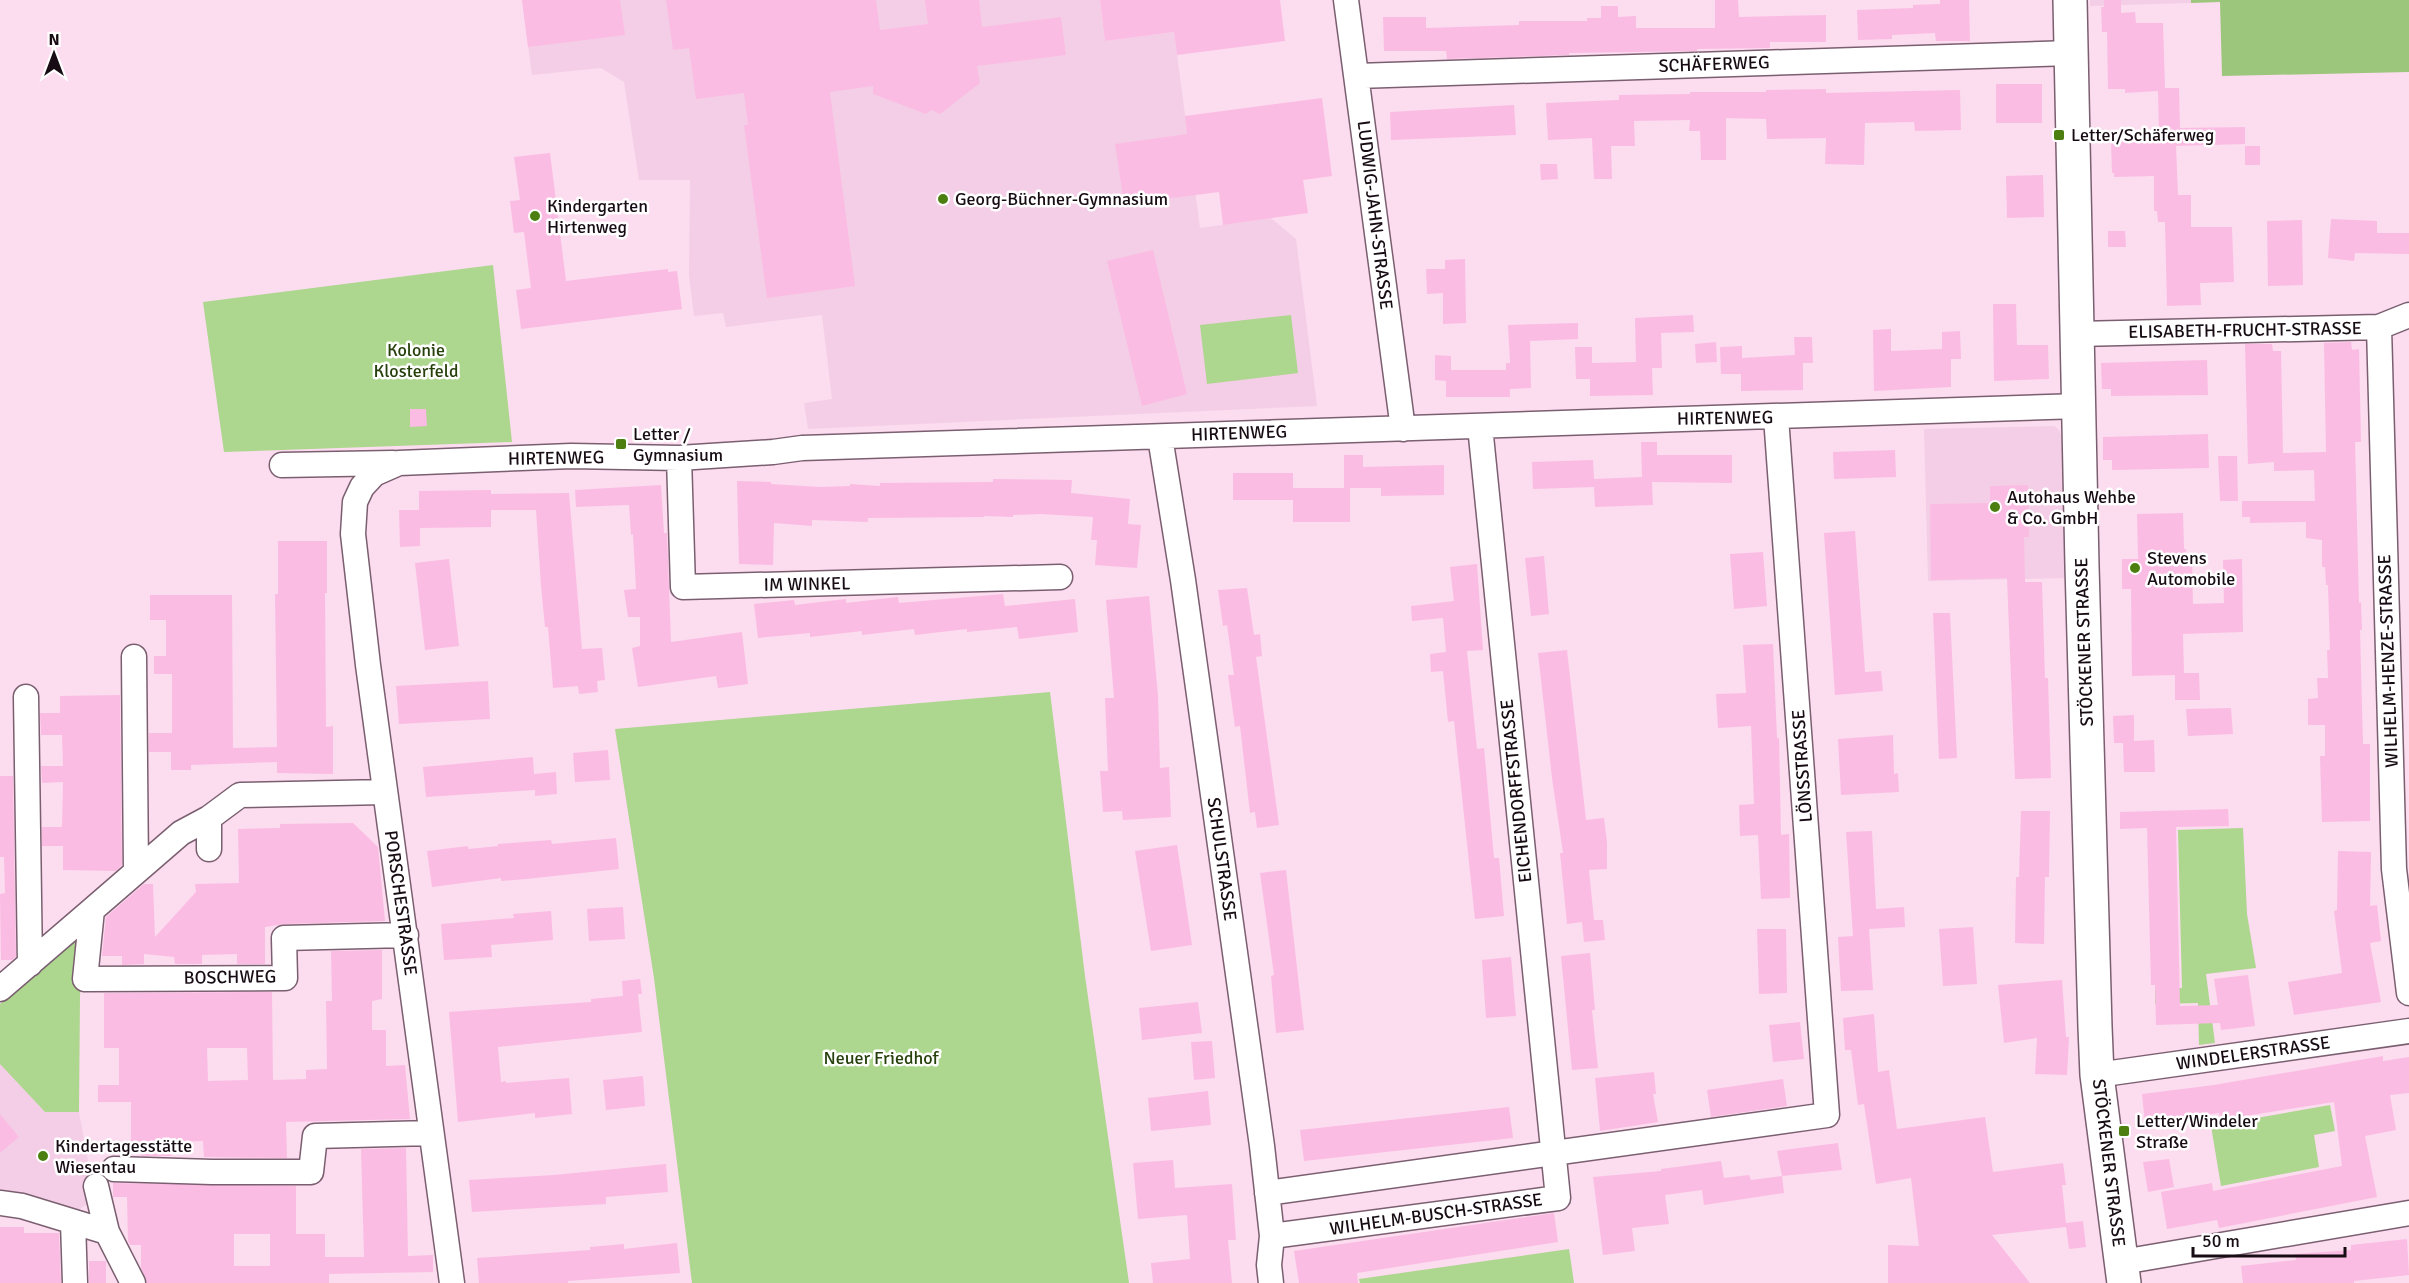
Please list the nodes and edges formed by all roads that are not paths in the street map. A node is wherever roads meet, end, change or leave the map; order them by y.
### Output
1 (1346, 0) edge
2 (2070, 0) edge
3 (2071, 53) junction
4 (1356, 76) junction
5 (2409, 315) edge
6 (2379, 327) junction
7 (2078, 334) junction
8 (2080, 406) junction
9 (1776, 417) junction
10 (1480, 426) junction
11 (1403, 429) junction
12 (1160, 436) junction
13 (679, 458) junction
14 (399, 463) junction
15 (282, 465) dead end
16 (353, 523) joint
17 (1060, 577) dead end
18 (134, 657) dead end
19 (26, 697) dead end
20 (385, 792) junction
21 (209, 818) junction
22 (209, 849) dead end
23 (136, 871) junction
24 (92, 910) junction
25 (406, 935) junction
26 (30, 964) junction
27 (0, 988) edge
28 (2409, 993) edge
29 (2409, 1031) edge
30 (2097, 1075) junction
31 (431, 1133) junction
32 (1553, 1155) junction
33 (114, 1169) dead end
34 (96, 1186) dead end
35 (1267, 1193) junction
36 (0, 1203) edge
37 (2409, 1213) edge
38 (74, 1222) junction
39 (107, 1232) junction
40 (1272, 1236) junction
41 (2123, 1272) edge
42 (75, 1283) edge
43 (134, 1283) edge
44 (452, 1283) edge
45 (1271, 1283) edge

1 - 4 street, LUDWIG-JAHN-STRASSE
2 - 3 main road, STÖCKENER STRASSE
3 - 4 street, SCHÄFERWEG
3 - 7 main road, STÖCKENER STRASSE
4 - 11 street, LUDWIG-JAHN-STRASSE
5 - 6 street, ELISABETH-FRUCHT-STRASSE
6 - 7 street, ELISABETH-FRUCHT-STRASSE
6 - 28 street, WILHELM-HENZE-STRASSE
7 - 8 main road, STÖCKENER STRASSE
8 - 9 street, HIRTENWEG
8 - 30 main road, STÖCKENER STRASSE
9 - 10 street, HIRTENWEG
9 - 32 street, LÖNSSTRASSE
10 - 11 street, HIRTENWEG
10 - 32 street, EICHENDORFFSTRASSE
11 - 12 street, HIRTENWEG
12 - 13 street, HIRTENWEG
12 - 35 street, SCHULSTRASSE
13 - 14 street, HIRTENWEG
13 - 17 street, IM WINKEL
14 - 15 street, HIRTENWEG
14 - 16 street, HIRTENWEG
16 - 20 street, PORSCHESTRASSE
18 - 23 street
19 - 26 street
20 - 21 street
20 - 25 street, PORSCHESTRASSE
21 - 22 street
21 - 23 street
23 - 24 street
24 - 25 street, BOSCHWEG
24 - 26 street
25 - 31 street, PORSCHESTRASSE
26 - 27 street
29 - 30 street, WINDELERSTRASSE
30 - 41 main road, STÖCKENER STRASSE
31 - 33 street
31 - 44 street, PORSCHESTRASSE
32 - 35 street
32 - 40 street, WILHELM-BUSCH-STRASSE
34 - 39 street
35 - 40 street, SCHULSTRASSE
36 - 38 street
37 - 41 street
38 - 39 street
38 - 42 street
39 - 43 street
40 - 45 street, SCHULSTRASSE

